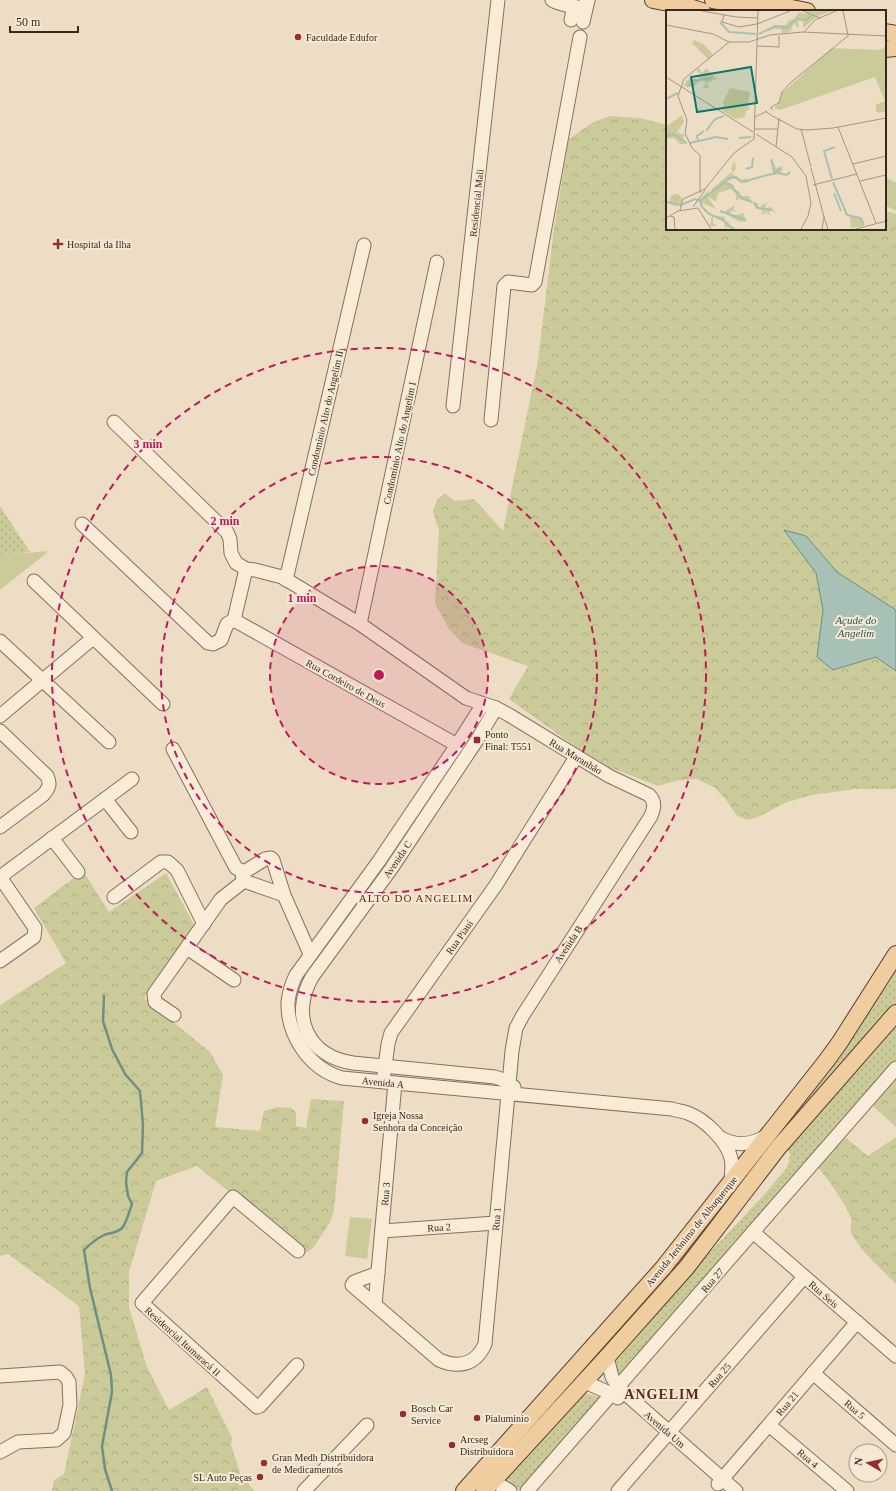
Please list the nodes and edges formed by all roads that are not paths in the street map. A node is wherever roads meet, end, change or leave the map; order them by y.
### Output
1 (498, 0) edge
2 (552, 0) edge
3 (588, 0) edge
4 (652, 0) edge
5 (713, 0) edge
6 (742, 3) junction
7 (574, 6) junction
8 (699, 10) edge
9 (770, 10) edge
10 (802, 10) edge
11 (886, 32) edge
12 (896, 34) edge
13 (580, 37) dead end
14 (896, 48) edge
15 (886, 49) edge
16 (364, 245) dead end
17 (437, 262) dead end
18 (453, 406) dead end
19 (491, 420) dead end
20 (114, 422) dead end
21 (82, 524) dead end
22 (246, 570) junction
23 (286, 580) junction
24 (34, 581) dead end
25 (234, 620) junction
26 (360, 624) junction
27 (93, 638) junction
28 (0, 641) edge
29 (42, 680) junction
30 (163, 704) dead end
31 (483, 704) junction
32 (496, 708) junction
33 (0, 716) edge
34 (0, 731) edge
35 (109, 742) dead end
36 (457, 745) junction
37 (173, 749) dead end
38 (576, 757) junction
39 (132, 779) dead end
40 (105, 799) junction
41 (654, 804) joint
42 (0, 827) edge
43 (131, 832) dead end
44 (52, 838) junction
45 (379, 861) junction
46 (391, 869) junction
47 (78, 872) dead end
48 (244, 876) junction
49 (0, 877) edge
50 (284, 895) junction
51 (114, 898) dead end
52 (204, 924) junction
53 (187, 948) junction
54 (310, 954) junction
55 (894, 957) edge
56 (0, 961) edge
57 (234, 980) dead end
58 (288, 1001) joint
59 (896, 1013) edge
60 (174, 1016) dead end
61 (304, 1023) joint
62 (385, 1067) junction
63 (896, 1068) edge
64 (389, 1082) junction
65 (508, 1088) junction
66 (770, 1134) junction
67 (721, 1138) junction
68 (731, 1183) junction
69 (496, 1223) junction
70 (382, 1231) junction
71 (753, 1232) junction
72 (298, 1251) dead end
73 (663, 1268) junction
74 (378, 1273) junction
75 (804, 1277) junction
76 (375, 1305) junction
77 (857, 1322) junction
78 (896, 1356) edge
79 (607, 1357) junction
80 (297, 1365) dead end
81 (814, 1373) junction
82 (0, 1376) edge
83 (585, 1382) junction
84 (615, 1390) junction
85 (367, 1425) dead end
86 (769, 1425) junction
87 (667, 1435) junction
88 (896, 1445) edge
89 (0, 1452) edge
90 (722, 1485) edge
91 (489, 1486) edge
92 (304, 1491) edge
93 (464, 1491) edge
94 (510, 1491) edge
95 (528, 1491) edge
96 (618, 1491) edge
97 (736, 1491) edge
98 (847, 1491) edge

1 - 18 street, Residencial Mali
2 - 7 street
3 - 7 street
3 - 7 street
4 - 8 main road
5 - 6 main road
6 - 9 main road
6 - 10 main road
11 - 12 main road
13 - 19 street
14 - 15 main road
16 - 23 street, Condomínio Alto do Angelim II
17 - 26 street, Condomínio Alto do Angelim I
20 - 22 street
21 - 25 street
22 - 23 street
22 - 25 street
23 - 26 street
24 - 27 street
25 - 36 street, Rua Cordeiro de Deus
26 - 31 street
27 - 29 street
27 - 30 street
28 - 29 street
29 - 33 street
29 - 35 street
31 - 32 street
31 - 36 street, Avenida C
32 - 38 street, Rua Maranhão
32 - 46 street, Avenida C
34 - 42 street
36 - 45 street, Avenida C
37 - 48 street
38 - 41 street, Rua Maranhão
38 - 62 street, Rua Piauí
39 - 40 street
40 - 43 street
40 - 44 street
41 - 65 street, Avenida B
44 - 47 street
44 - 49 street
45 - 46 street
45 - 54 street, Avenida C
46 - 61 street, Avenida C
48 - 50 street
48 - 50 street
48 - 52 street
49 - 56 street
50 - 54 street
51 - 52 street
52 - 53 street
53 - 57 street
53 - 60 street
54 - 58 street, Avenida C
55 - 66 main road, Avenida Jerônimo de Albuquerque
58 - 64 street, Avenida A
59 - 79 main road, Avenida Jerônimo de Albuquerque
61 - 62 street, Avenida A
62 - 64 street, Rua Piauí
62 - 65 street, Avenida A
63 - 71 street, Rua 27
64 - 65 street, Avenida A
64 - 70 street, Rua 3
65 - 67 street, Avenida A
65 - 69 street, Rua 1
66 - 67 street, Avenida A
66 - 68 main road, Avenida Jerônimo de Albuquerque
67 - 68 street, Avenida A
68 - 73 main road, Avenida Jerônimo de Albuquerque
69 - 70 street, Rua 2
69 - 76 street, Rua 1
70 - 74 street, Rua 3
71 - 75 street, Rua Seis
71 - 84 street, Rua 27
72 - 80 street, Residencial Itamaracá II
73 - 83 main road
73 - 93 main road, Avenida Jerônimo de Albuquerque
74 - 76 street, Rua 3
74 - 76 street
75 - 77 street, Rua Seis
75 - 87 street, Rua 25
77 - 78 street, Rua Seis
77 - 81 street, Rua 21
79 - 83 main road, Avenida Jerônimo de Albuquerque
79 - 84 street, Avenida Um
81 - 86 street, Rua 21
81 - 88 street, Rua 5
82 - 89 street
83 - 84 street, Avenida Um
83 - 91 main road, Avenida Jerônimo de Albuquerque
84 - 87 street, Avenida Um
84 - 95 street, Rua 27
85 - 92 street
86 - 90 street, Rua 21
86 - 98 street, Rua 4
87 - 90 street, Avenida Um
87 - 96 street, Rua 25
90 - 97 street, Avenida Um
91 - 94 street

